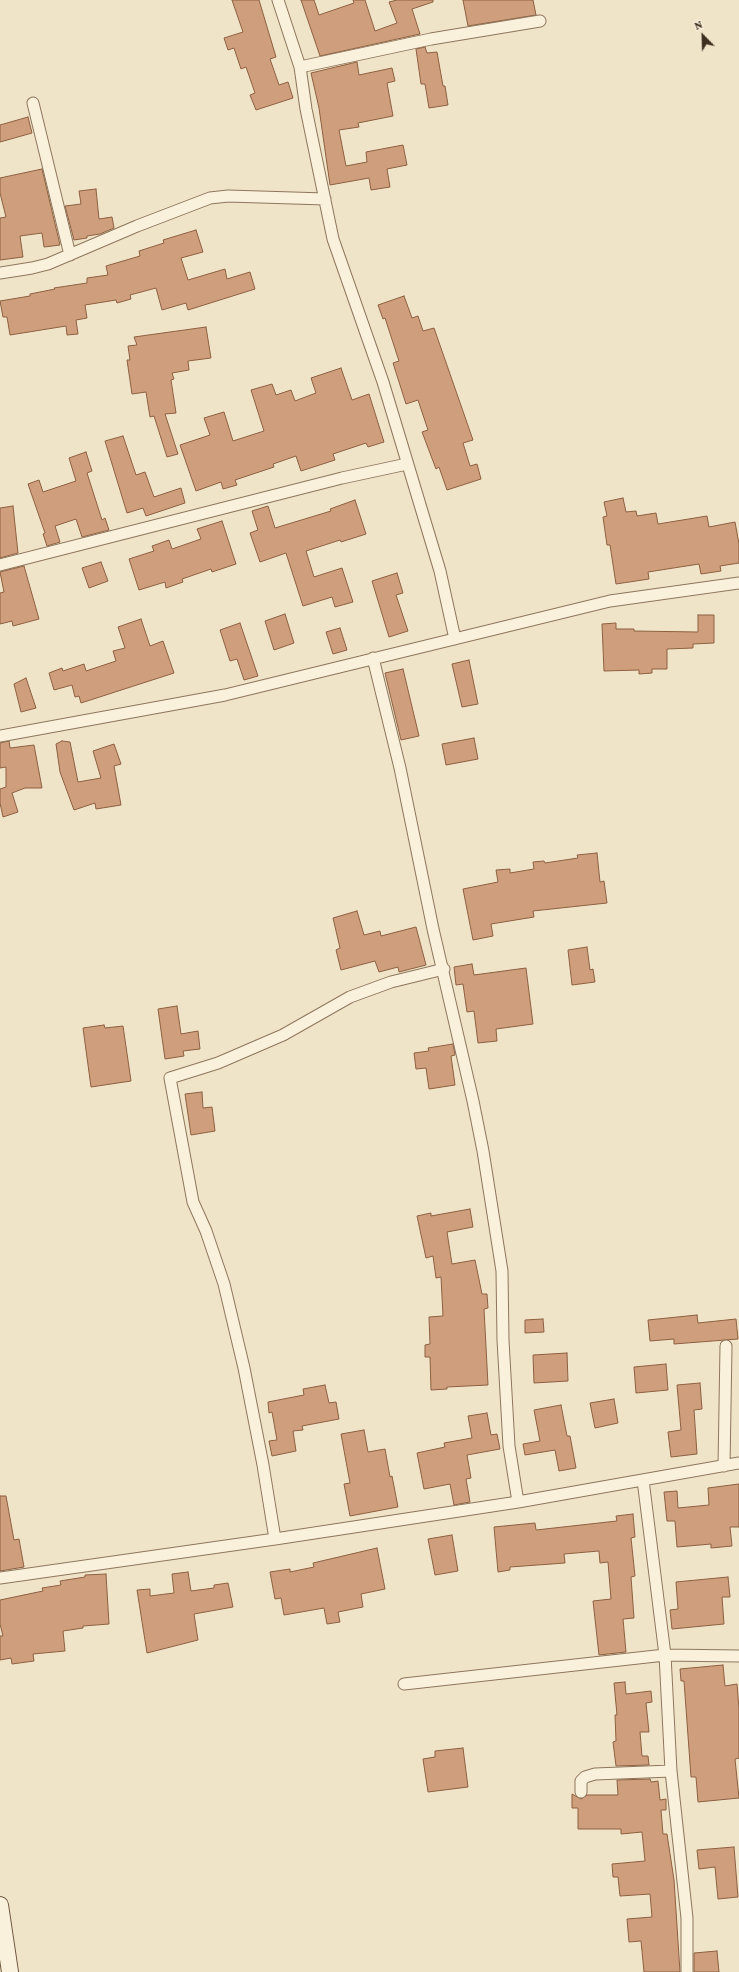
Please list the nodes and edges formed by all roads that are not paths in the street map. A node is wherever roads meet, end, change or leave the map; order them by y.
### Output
1 (278, 0) edge
2 (540, 21) dead end
3 (300, 67) junction
4 (33, 103) dead end
5 (325, 199) junction
6 (70, 256) junction
7 (0, 273) edge
8 (407, 464) junction
9 (0, 565) edge
10 (739, 583) edge
11 (455, 638) junction
12 (373, 658) junction
13 (0, 736) edge
14 (444, 969) junction
15 (726, 1346) dead end
16 (739, 1463) edge
17 (724, 1466) junction
18 (643, 1480) junction
19 (518, 1502) junction
20 (275, 1539) junction
21 (0, 1578) edge
22 (665, 1655) junction
23 (739, 1656) edge
24 (404, 1684) dead end
25 (671, 1771) junction
26 (581, 1792) dead end
27 (0, 1905) edge
28 (10, 1972) edge
29 (687, 1972) edge

1 - 3 street
2 - 3 street
3 - 5 street
4 - 6 street
5 - 6 street
5 - 8 street
6 - 7 street
8 - 9 street
8 - 11 street
10 - 11 street
11 - 12 street
12 - 13 street
12 - 14 street
14 - 19 street
14 - 20 street
15 - 17 street
16 - 17 street
17 - 18 street
18 - 19 street
18 - 22 street
19 - 20 street
20 - 21 street
22 - 23 street
22 - 24 street
22 - 25 street
25 - 26 street
25 - 29 street
27 - 28 street

